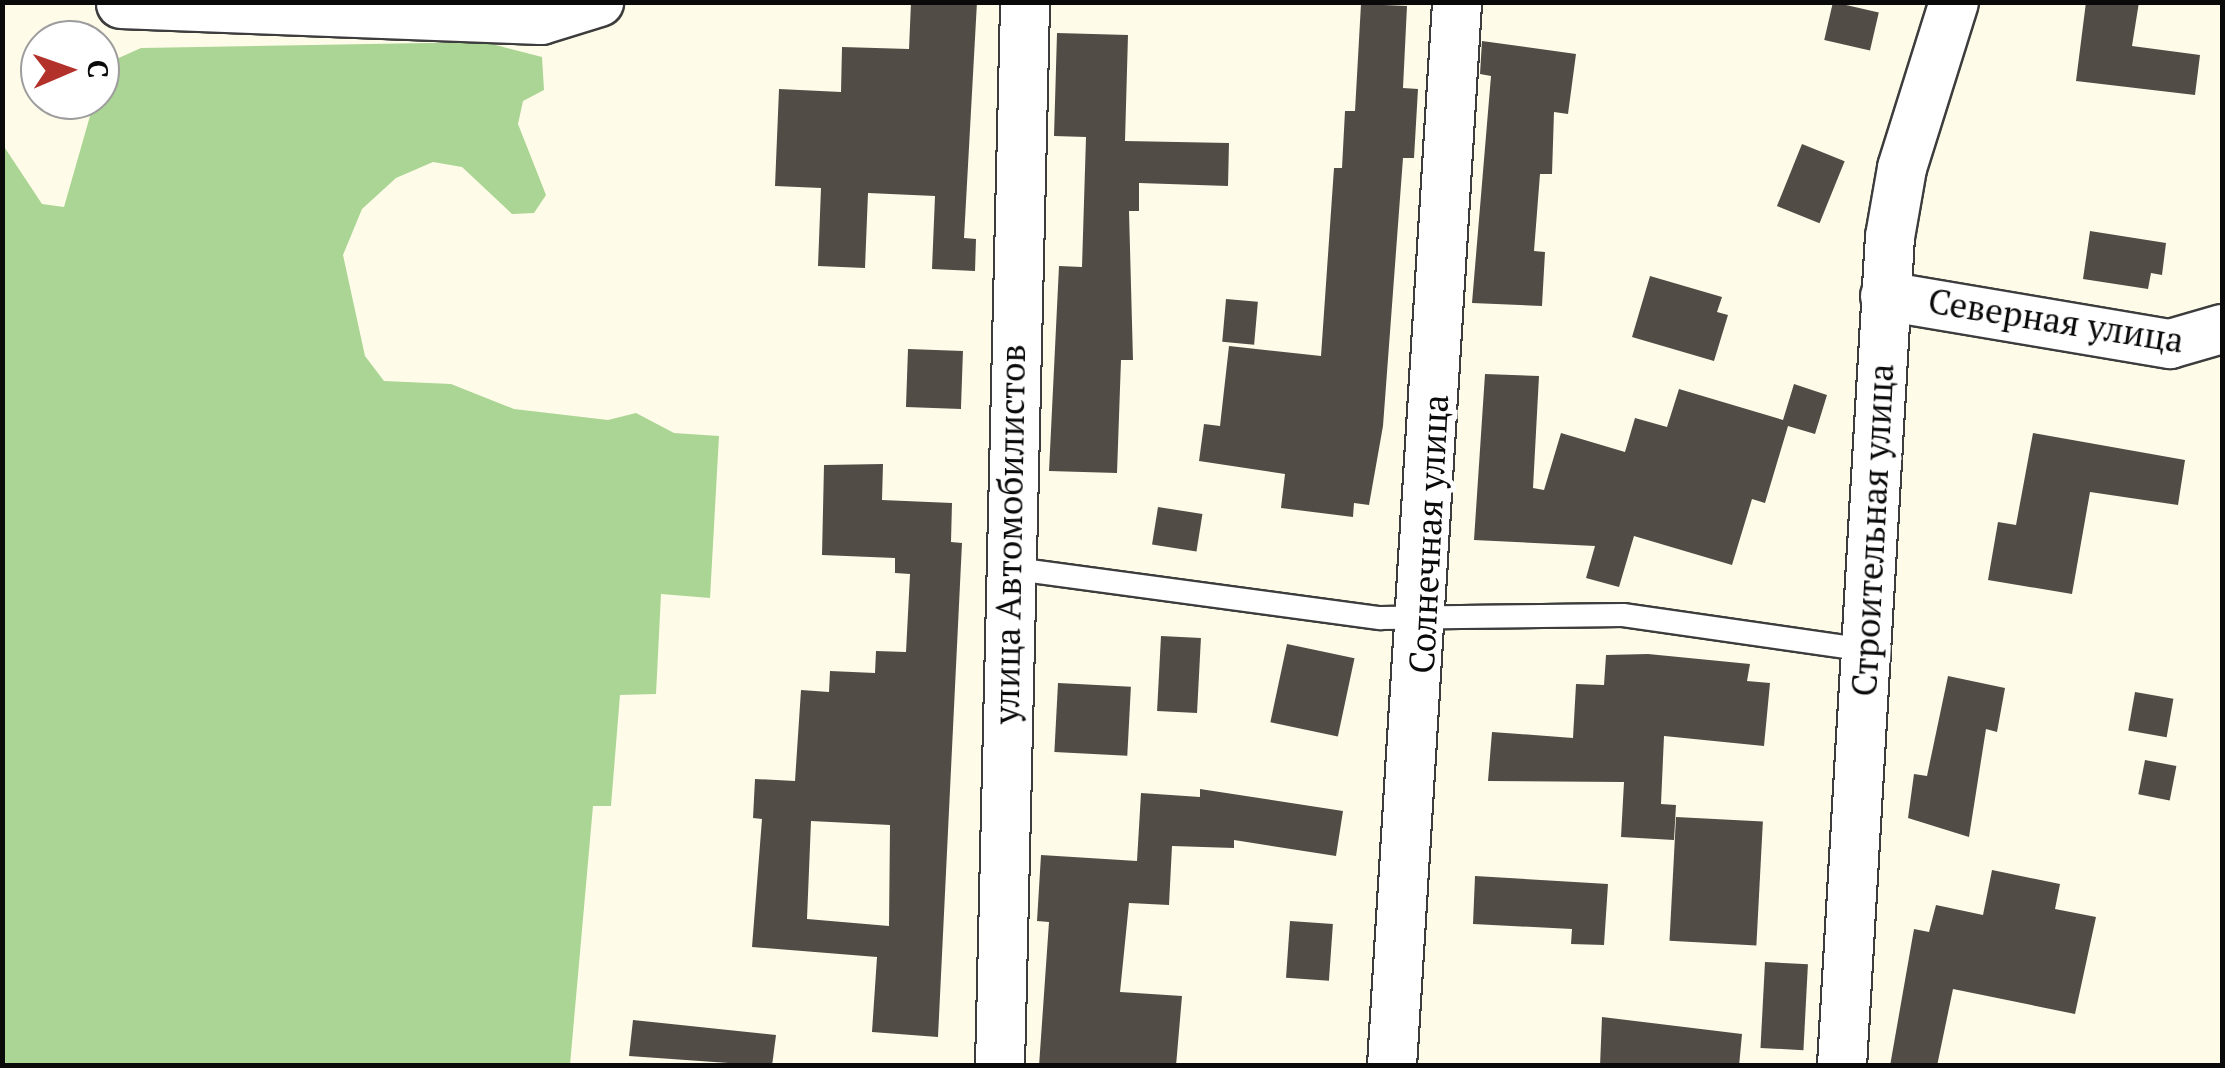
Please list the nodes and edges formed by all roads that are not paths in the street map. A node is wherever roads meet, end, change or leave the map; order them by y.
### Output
1 (598, 2) edge
2 (1025, 2) edge
3 (1456, 2) edge
4 (1954, 2) edge
5 (121, 4) edge
6 (1885, 296) junction
7 (2220, 341) edge
8 (1007, 568) junction
9 (1425, 621) junction
10 (1864, 650) junction
11 (1000, 1066) edge
12 (1392, 1066) edge
13 (1842, 1066) edge

1 - 5 street
2 - 8 street, улица Автомобилистов
3 - 9 street, Солнечная улица
4 - 6 street, Строительная улица
6 - 7 street, Северная улица
6 - 10 street, Строительная улица
8 - 9 lane
8 - 11 street, улица Автомобилистов
9 - 10 lane
9 - 12 street, Солнечная улица
10 - 13 street, Строительная улица

